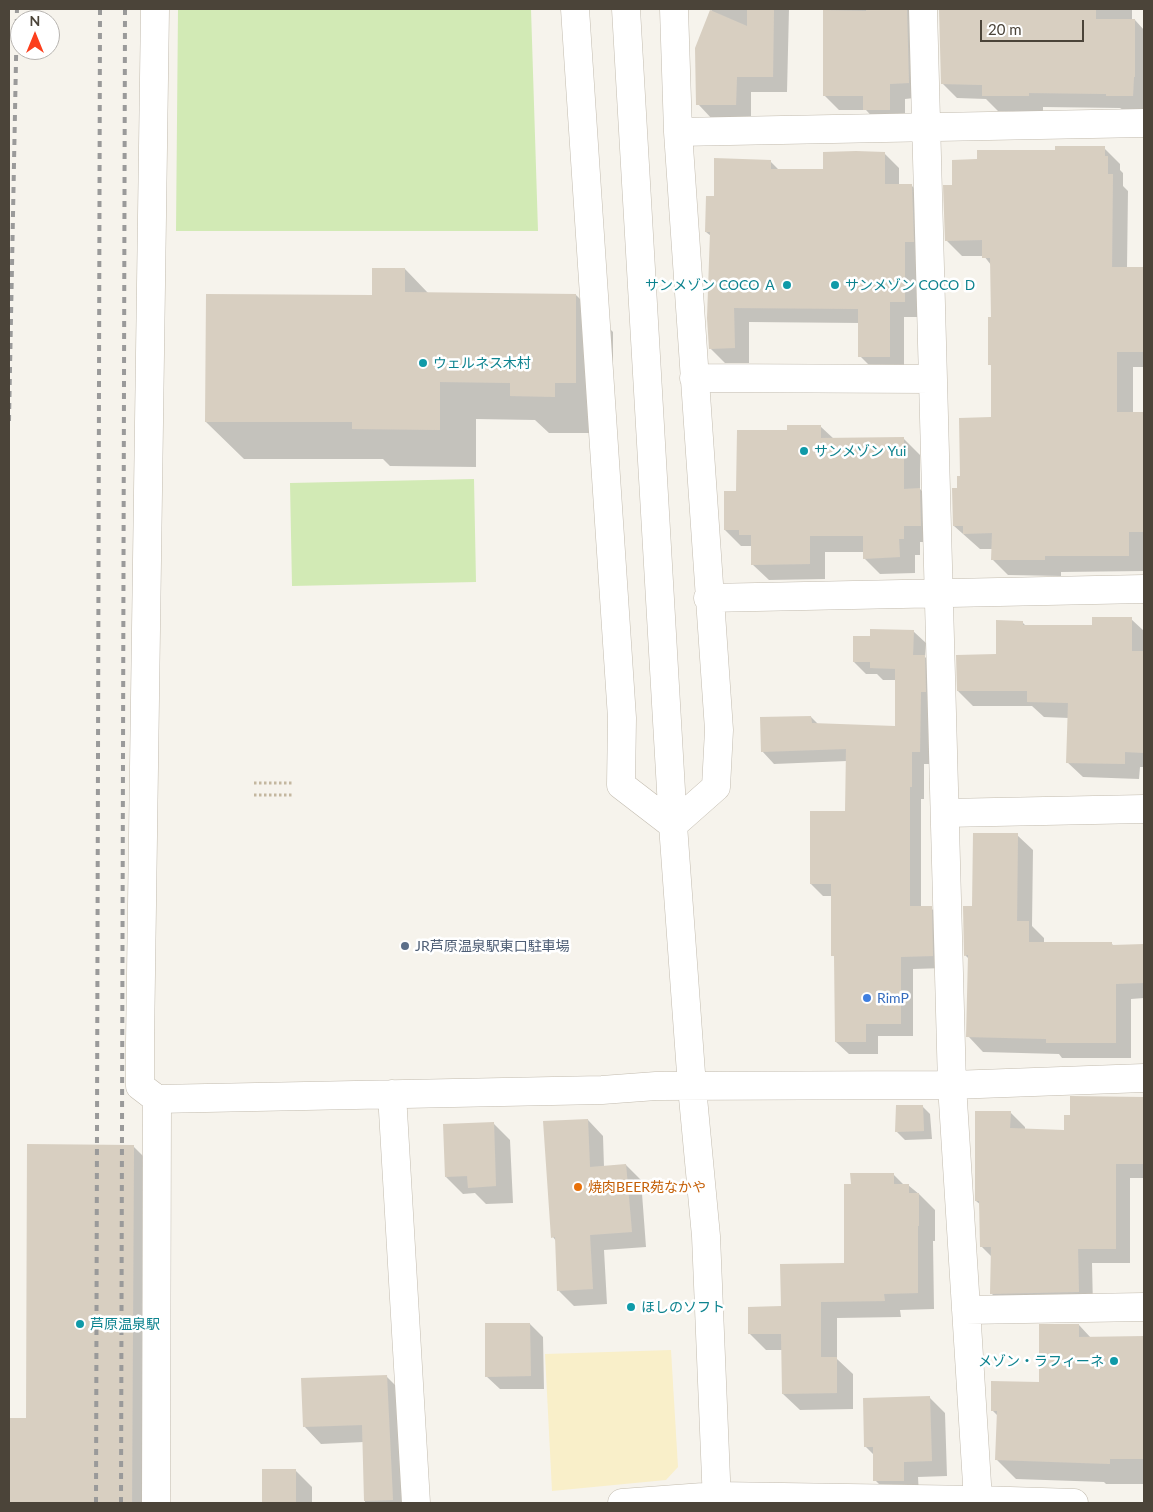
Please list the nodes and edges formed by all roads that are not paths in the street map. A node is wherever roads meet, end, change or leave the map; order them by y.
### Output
1 (155, 9) edge
2 (575, 9) edge
3 (626, 9) edge
4 (674, 9) edge
5 (923, 9) edge
6 (1144, 123) edge
7 (926, 128) junction
8 (678, 132) junction
9 (694, 378) junction
10 (933, 379) junction
11 (1144, 588) edge
12 (939, 593) junction
13 (708, 598) junction
14 (1144, 809) edge
15 (945, 813) junction
16 (673, 825) junction
17 (1144, 1078) edge
18 (952, 1085) junction
19 (692, 1087) junction
20 (392, 1094) junction
21 (157, 1099) junction
22 (1144, 1307) edge
23 (966, 1310) junction
24 (717, 1500) edge
25 (978, 1500) junction
26 (156, 1503) edge
27 (416, 1503) edge
28 (622, 1503) edge
29 (1074, 1503) edge

1 - 21 street
2 - 16 street
3 - 16 street
4 - 8 street
5 - 7 street
6 - 7 street
7 - 8 street
7 - 10 street
8 - 9 street
9 - 10 street
9 - 13 street
10 - 12 street
11 - 12 street
12 - 13 street
12 - 15 street
13 - 16 street
14 - 15 street
15 - 18 street
16 - 19 street
17 - 18 street
18 - 19 street
18 - 23 street
19 - 20 street
19 - 24 street
20 - 21 street
20 - 27 street
21 - 26 street
22 - 23 street
23 - 25 street
24 - 25 street
24 - 28 street
25 - 29 street

